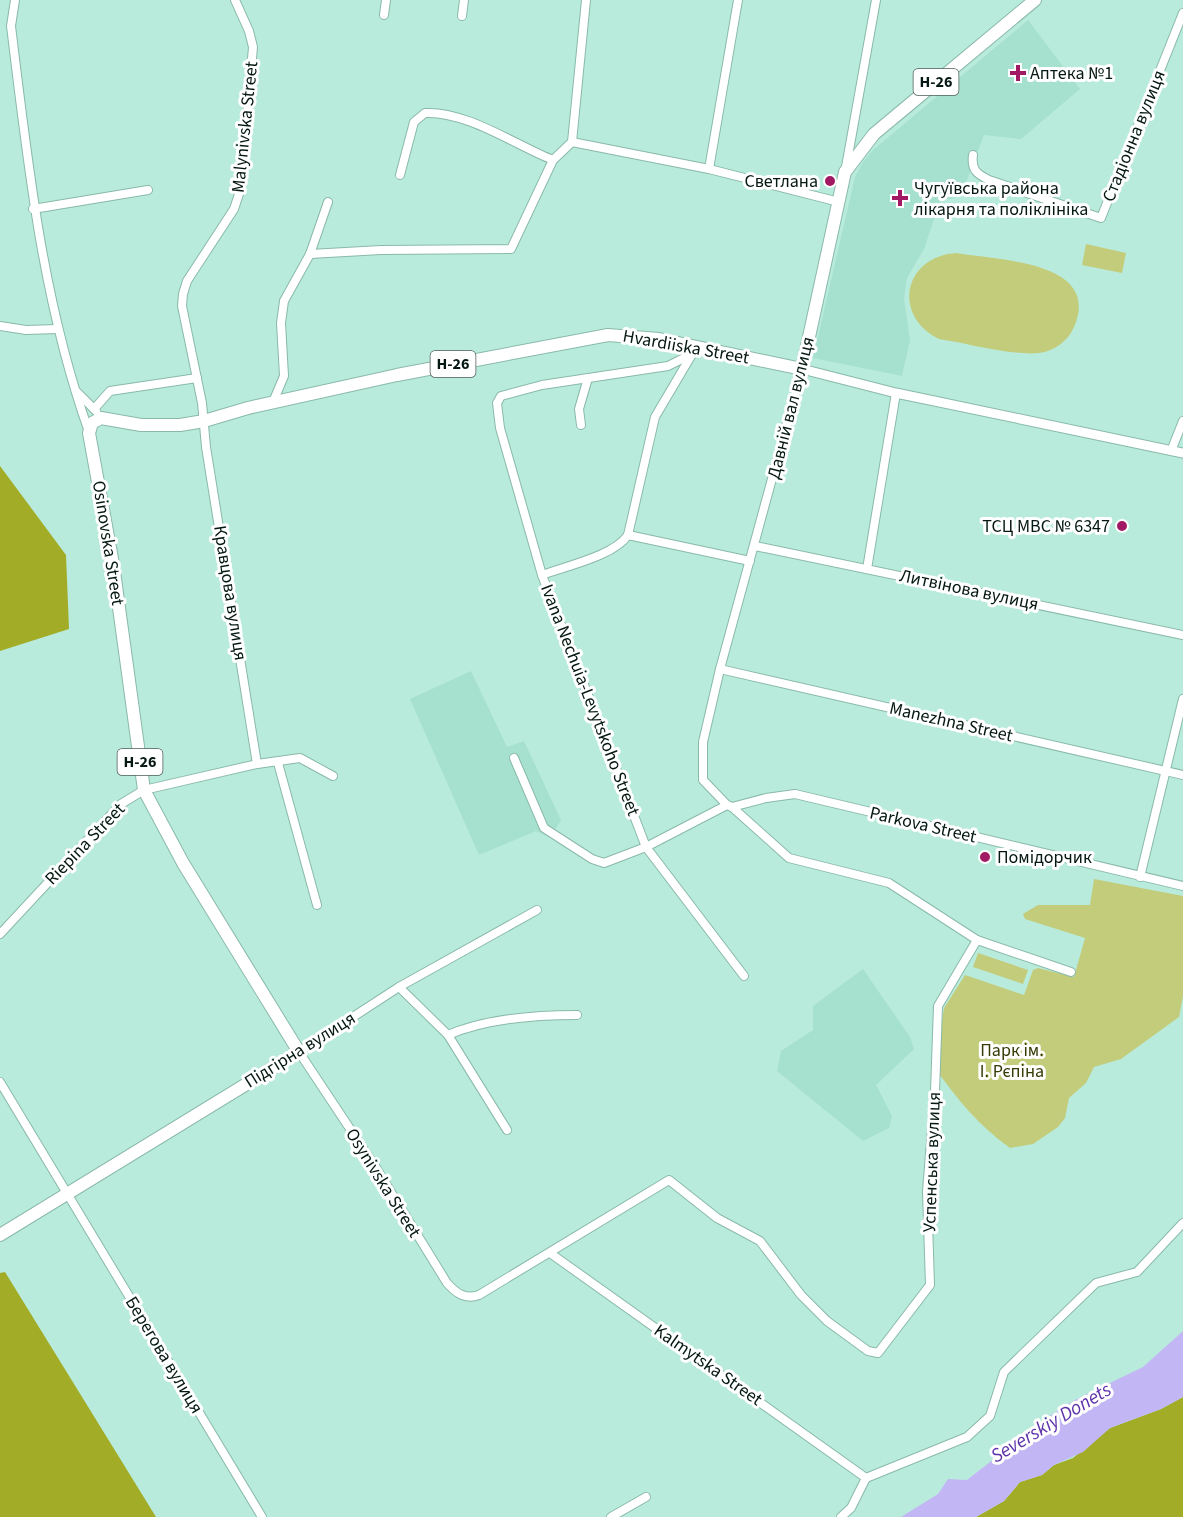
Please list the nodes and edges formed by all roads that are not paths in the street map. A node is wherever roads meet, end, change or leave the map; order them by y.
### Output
1 (15, 0) edge
2 (235, 0) edge
3 (386, 0) edge
4 (464, 0) edge
5 (586, 0) edge
6 (738, 0) edge
7 (876, 0) edge
8 (1035, 0) edge
9 (1183, 13) edge
10 (384, 15) dead end
11 (462, 16) dead end
12 (572, 142) junction
13 (973, 155) dead end
14 (553, 160) junction
15 (709, 169) junction
16 (846, 172) junction
17 (400, 174) dead end
18 (148, 190) dead end
19 (328, 202) dead end
20 (839, 202) junction
21 (33, 209) junction
22 (310, 254) junction
23 (0, 326) edge
24 (57, 329) junction
25 (694, 351) junction
26 (802, 369) junction
27 (197, 378) junction
28 (588, 378) junction
29 (74, 389) junction
30 (896, 393) junction
31 (273, 402) junction
32 (94, 409) junction
33 (106, 418) junction
34 (204, 421) junction
35 (1183, 421) edge
36 (581, 425) dead end
37 (89, 433) junction
38 (1171, 451) junction
39 (1183, 453) edge
40 (628, 535) junction
41 (755, 546) junction
42 (750, 561) junction
43 (867, 569) junction
44 (542, 575) junction
45 (1183, 635) edge
46 (720, 669) junction
47 (1183, 699) edge
48 (514, 758) dead end
49 (278, 763) junction
50 (257, 764) junction
51 (1166, 771) junction
52 (1183, 775) edge
53 (333, 776) dead end
54 (144, 790) junction
55 (729, 806) junction
56 (646, 847) junction
57 (1140, 877) junction
58 (1183, 886) edge
59 (317, 905) dead end
60 (537, 910) dead end
61 (0, 934) edge
62 (977, 940) junction
63 (1071, 972) dead end
64 (744, 976) dead end
65 (399, 987) junction
66 (577, 1015) dead end
67 (448, 1035) junction
68 (299, 1052) junction
69 (0, 1082) edge
70 (507, 1130) dead end
71 (66, 1193) junction
72 (1183, 1224) edge
73 (0, 1235) edge
74 (550, 1253) junction
75 (866, 1478) junction
76 (646, 1497) dead end
77 (262, 1517) edge
78 (611, 1517) edge
79 (841, 1517) edge

1 - 21 street, Osinovska Street
2 - 27 street, Malynivska Street
3 - 10 street
4 - 11 street
5 - 12 street
6 - 15 street
7 - 16 street, Давній вал вулиця
8 - 16 main road, Н-26
9 - 13 street, Стадіонна вулиця
12 - 14 street
12 - 15 street
14 - 17 street
14 - 22 street
15 - 20 street
16 - 20 main road, Давній вал вулиця / Н-26
18 - 21 street
19 - 22 street
20 - 26 main road, Давній вал вулиця / Н-26
21 - 24 street, Osinovska Street
22 - 31 street
23 - 24 street
24 - 29 street, Osinovska Street
25 - 26 main road, Hvardiiska Street / Н-26
25 - 28 street
25 - 31 main road, Hvardiiska Street / Н-26
25 - 40 street
26 - 30 street, Hvardiiska Street
26 - 41 street, Давній вал вулиця
27 - 32 street
27 - 34 street, Malynivska Street
28 - 36 street
28 - 44 street, Ivana Nechuia-Levytskoho Street
29 - 32 street
29 - 37 street, Osinovska Street
30 - 38 street, Hvardiiska Street
30 - 43 street
31 - 34 main road, Hvardiiska Street / Н-26
32 - 33 street
33 - 34 main road, Hvardiiska Street / Н-26
33 - 37 main road
34 - 50 street, Кравцова вулиця
35 - 38 street
37 - 54 main road, Osinovska Street / Н-26
38 - 39 street, Hvardiiska Street
40 - 42 street
40 - 44 street
41 - 42 street, Давній вал вулиця
41 - 43 street, Литвінова вулиця
42 - 46 street, Давній вал вулиця
43 - 45 street, Литвінова вулиця
44 - 56 street, Ivana Nechuia-Levytskoho Street
46 - 51 street, Manezhna Street
46 - 55 street, Давній вал вулиця
47 - 51 street
48 - 56 street, Parkova Street
49 - 50 street, Riepina Street
49 - 53 street, Riepina Street
49 - 59 street
50 - 54 street, Riepina Street
51 - 52 street, Manezhna Street
51 - 57 street
54 - 61 street, Riepina Street
54 - 68 main road, Osinovska Street / Н-26
55 - 56 street, Parkova Street
55 - 57 street, Parkova Street
55 - 62 street, Давній вал вулиця
56 - 64 street, Ivana Nechuia-Levytskoho Street
57 - 58 street, Parkova Street
60 - 65 street, Підгірна вулиця
62 - 63 street, Давній вал вулиця
62 - 74 street, Успенська вулиця
65 - 67 street
65 - 68 street, Підгірна вулиця
66 - 67 street
67 - 70 street
68 - 71 main road, Підгірна вулиця
68 - 74 street, Osynivska Street
69 - 71 street, Берегова вулиця
71 - 73 main road, Підгірна вулиця
71 - 77 street, Берегова вулиця
72 - 75 street
74 - 75 street, Kalmytska Street
75 - 79 street
76 - 78 street

